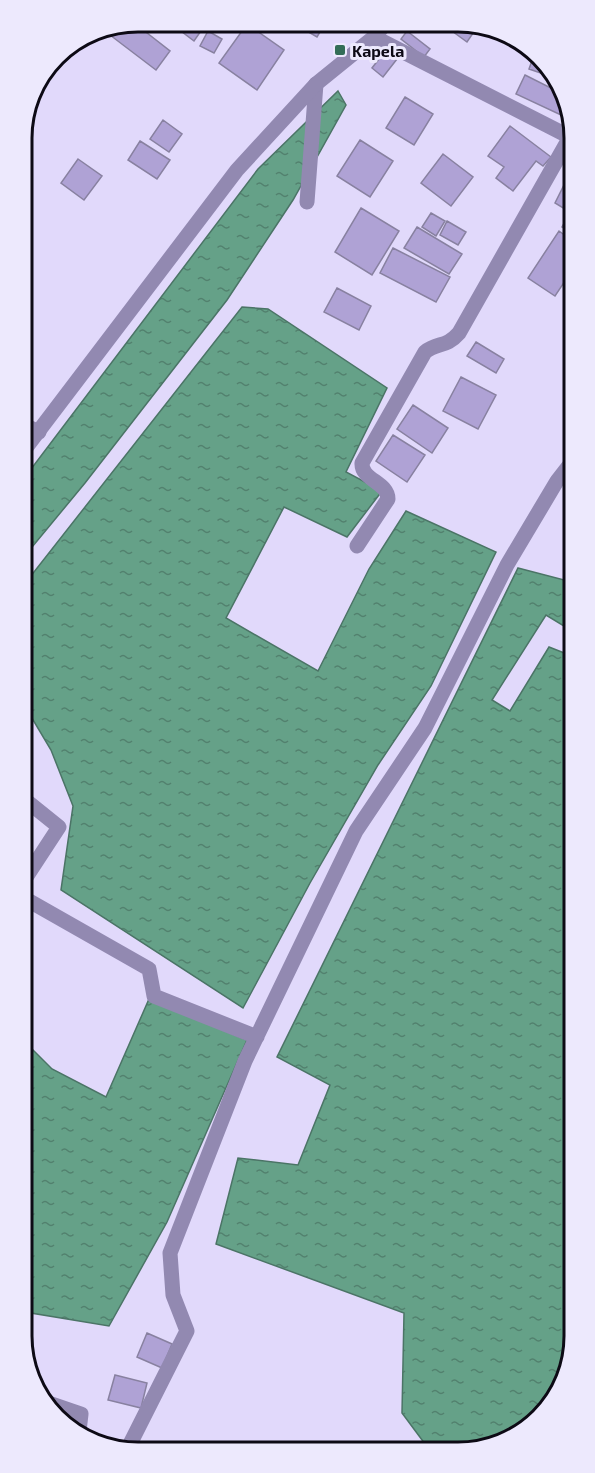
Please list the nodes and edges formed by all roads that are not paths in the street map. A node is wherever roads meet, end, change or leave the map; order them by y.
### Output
1 (378, 32) edge
2 (374, 37) junction
3 (316, 84) junction
4 (564, 134) edge
5 (564, 148) edge
6 (308, 202) dead end
7 (32, 429) edge
8 (39, 432) junction
9 (32, 441) edge
10 (564, 472) edge
11 (357, 546) dead end
12 (32, 805) edge
13 (32, 869) edge
14 (32, 903) edge
15 (257, 1037) junction
16 (60, 1407) edge
17 (80, 1424) edge
18 (131, 1442) edge

1 - 2 street
2 - 3 street
2 - 4 street
3 - 6 street
3 - 8 street
5 - 11 street
7 - 8 street
8 - 9 street
10 - 15 street
12 - 13 street
14 - 15 street
15 - 18 street
16 - 17 street

